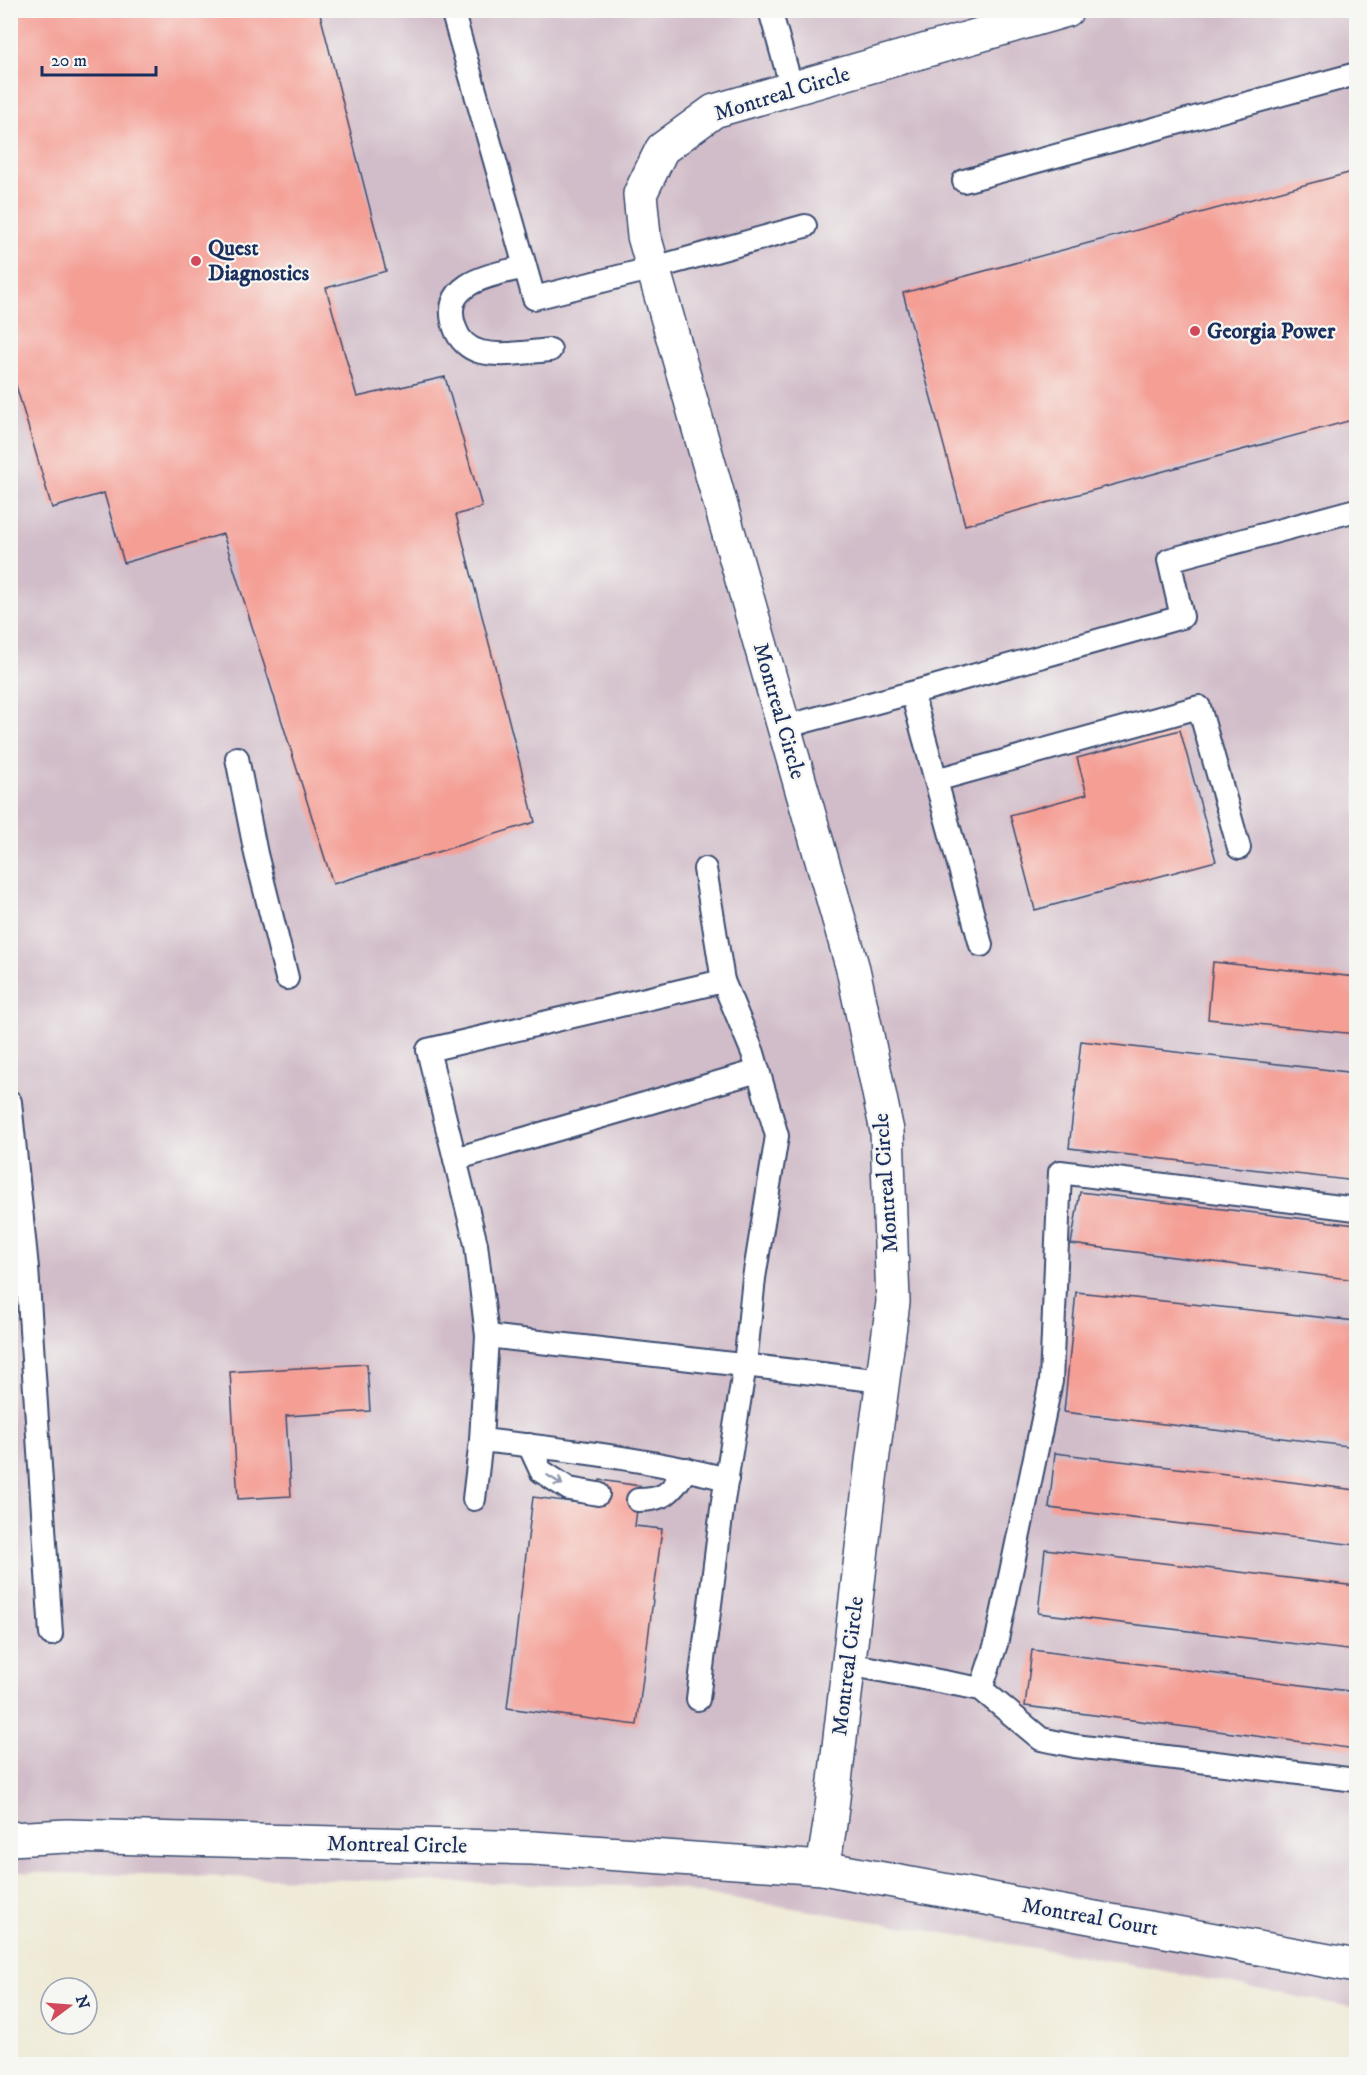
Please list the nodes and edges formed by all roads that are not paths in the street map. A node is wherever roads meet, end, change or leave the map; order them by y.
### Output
1 (452, 10) edge
2 (770, 10) edge
3 (1067, 10) edge
4 (1356, 74) edge
5 (792, 89) junction
6 (964, 181) dead end
7 (805, 226) dead end
8 (525, 267) junction
9 (654, 268) junction
10 (550, 350) dead end
11 (1356, 510) edge
12 (912, 693) junction
13 (784, 727) junction
14 (237, 758) dead end
15 (936, 780) junction
16 (1239, 848) dead end
17 (705, 869) dead end
18 (981, 945) dead end
19 (287, 978) dead end
20 (723, 981) junction
21 (758, 1071) junction
22 (10, 1102) edge
23 (455, 1159) junction
24 (1356, 1209) edge
25 (487, 1336) junction
26 (746, 1365) junction
27 (883, 1380) junction
28 (481, 1440) junction
29 (529, 1445) junction
30 (687, 1469) junction
31 (728, 1479) junction
32 (598, 1494) dead end
33 (474, 1499) dead end
34 (638, 1500) dead end
35 (51, 1634) dead end
36 (848, 1665) junction
37 (981, 1689) junction
38 (698, 1699) dead end
39 (1356, 1780) edge
40 (10, 1839) edge
41 (823, 1868) junction
42 (1356, 1966) edge

1 - 8 lane
2 - 5 lane
3 - 5 street, Montreal Circle
4 - 6 lane
5 - 9 street, Montreal Circle
7 - 9 lane
8 - 9 lane
8 - 10 lane
9 - 13 street, Montreal Circle
11 - 12 lane
12 - 13 lane
12 - 15 lane
13 - 27 street, Montreal Circle
14 - 19 lane
15 - 16 lane
15 - 18 lane
17 - 20 lane
20 - 21 lane
20 - 23 lane
21 - 23 lane
21 - 26 lane
22 - 35 lane
23 - 25 lane
24 - 37 lane
25 - 26 lane
25 - 28 lane
26 - 27 lane
26 - 31 lane
27 - 36 street, Montreal Circle
28 - 29 lane
28 - 33 lane
29 - 30 lane
29 -> 32 lane
30 - 31 lane
30 - 34 lane
31 - 38 lane
36 - 37 lane
36 - 41 street, Montreal Circle
37 - 39 lane
40 - 41 street, Montreal Circle
41 - 42 street, Montreal Court

